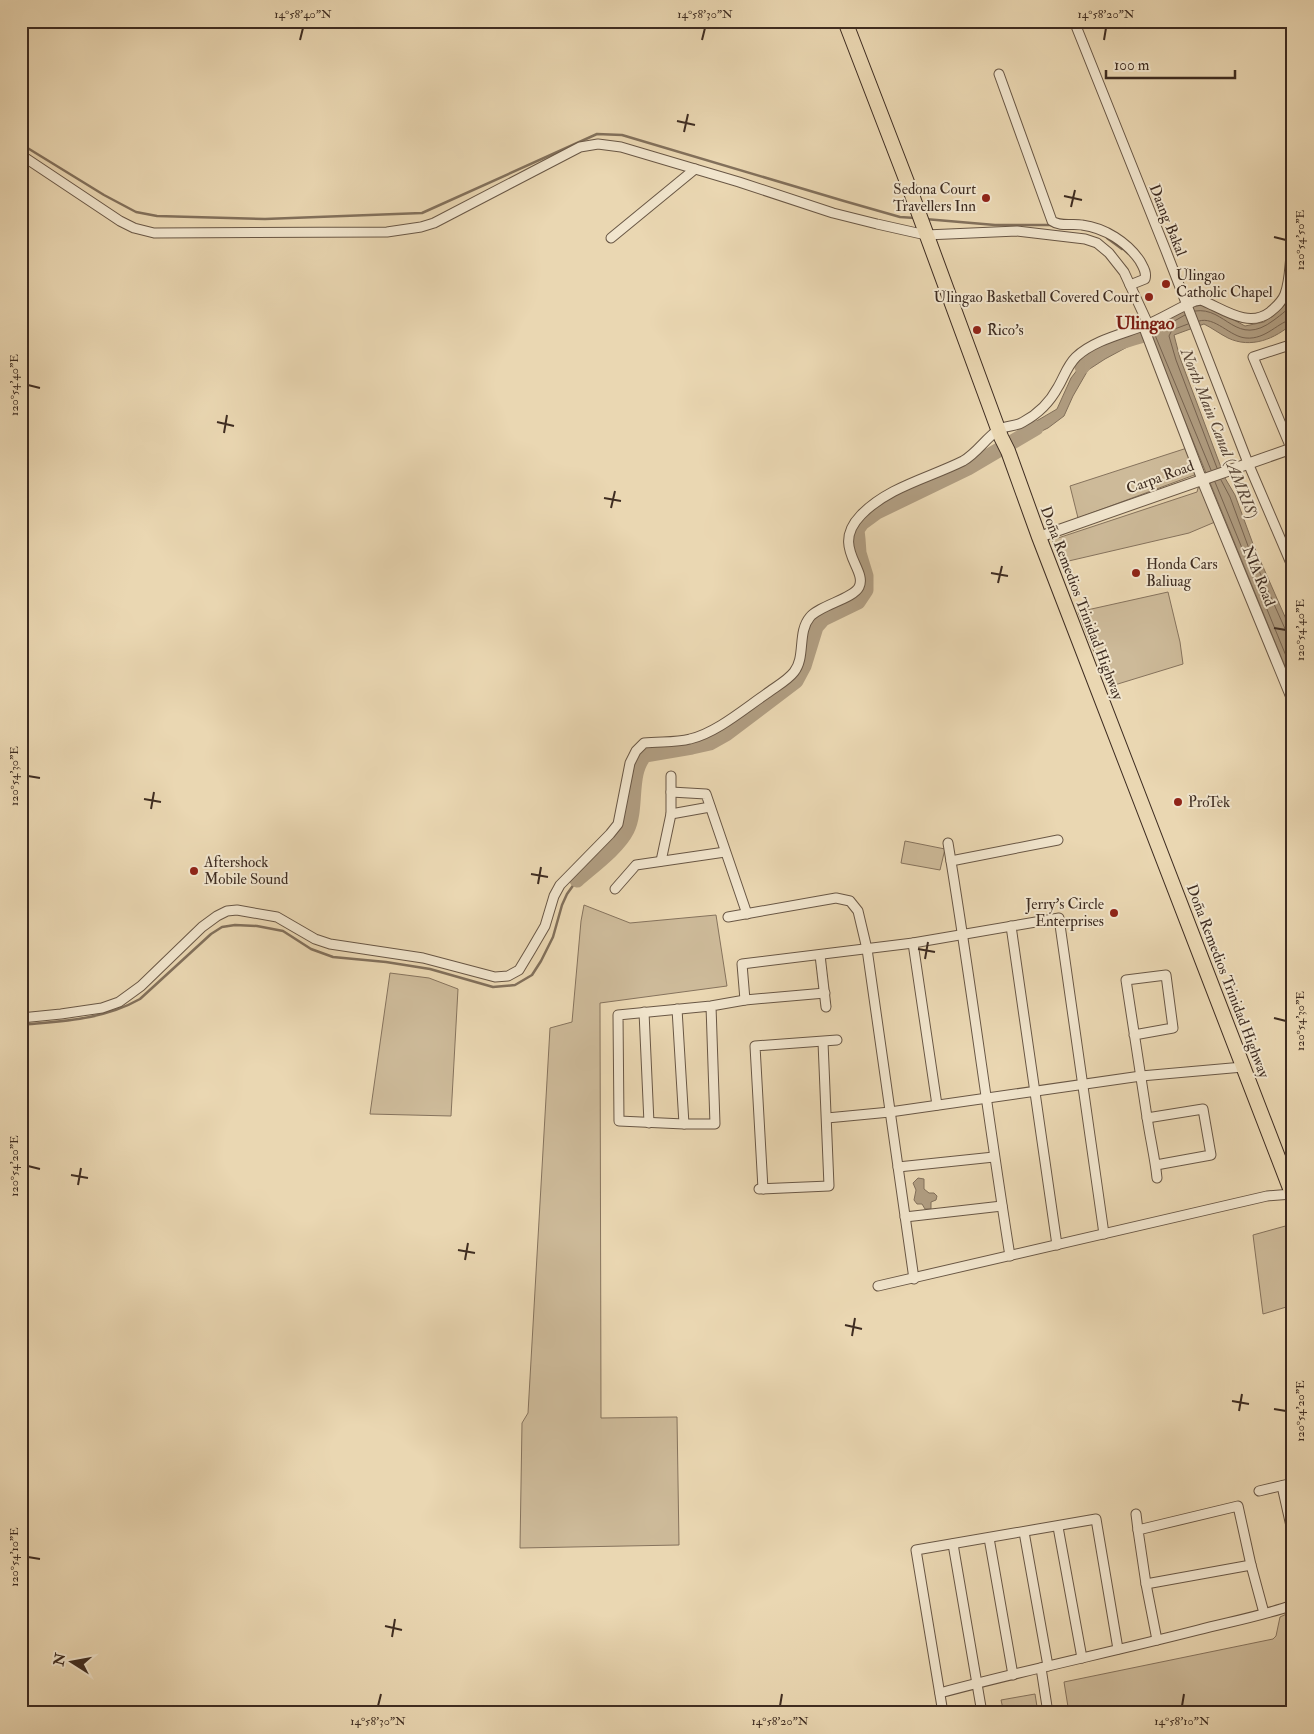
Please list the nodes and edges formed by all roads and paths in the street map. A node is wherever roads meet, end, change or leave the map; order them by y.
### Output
1 (845, 21) edge
2 (1074, 21) edge
3 (999, 74) dead end
4 (21, 155) edge
5 (695, 169) junction
6 (925, 232) junction
7 (610, 238) dead end
8 (1293, 244) edge
9 (1130, 285) junction
10 (1187, 307) junction
11 (1146, 329) junction
12 (1293, 344) edge
13 (1000, 433) junction
14 (1292, 448) edge
15 (1248, 464) junction
16 (1204, 477) junction
17 (1038, 537) junction
18 (1293, 568) edge
19 (1293, 701) edge
20 (671, 776) dead end
21 (671, 792) junction
22 (710, 807) junction
23 (672, 814) junction
24 (1058, 840) dead end
25 (948, 843) dead end
26 (725, 852) junction
27 (951, 861) junction
28 (661, 862) junction
29 (615, 889) dead end
30 (747, 914) junction
31 (728, 916) dead end
32 (1010, 926) junction
33 (963, 934) junction
34 (913, 943) junction
35 (867, 949) junction
36 (820, 955) junction
37 (825, 994) junction
38 (745, 1000) junction
39 (711, 1006) junction
40 (826, 1007) dead end
41 (677, 1009) junction
42 (644, 1012) junction
43 (21, 1018) edge
44 (1134, 1035) junction
45 (837, 1040) dead end
46 (823, 1042) junction
47 (1243, 1066) junction
48 (1141, 1076) junction
49 (1083, 1084) junction
50 (1036, 1091) junction
51 (987, 1097) junction
52 (937, 1105) junction
53 (890, 1112) junction
54 (827, 1118) junction
55 (1147, 1118) junction
56 (648, 1123) junction
57 (684, 1124) junction
58 (994, 1157) junction
59 (1156, 1164) junction
60 (898, 1167) junction
61 (1157, 1178) dead end
62 (1292, 1195) edge
63 (1002, 1206) junction
64 (905, 1217) junction
65 (1104, 1234) junction
66 (1057, 1245) junction
67 (1010, 1256) junction
68 (914, 1278) junction
69 (878, 1286) dead end
70 (1293, 1483) edge
71 (1282, 1486) junction
72 (1259, 1491) dead end
73 (1136, 1514) dead end
74 (1058, 1527) junction
75 (1138, 1530) junction
76 (1024, 1532) junction
77 (1293, 1535) edge
78 (988, 1538) junction
79 (953, 1544) junction
80 (1251, 1565) junction
81 (1146, 1584) junction
82 (1293, 1604) edge
83 (1264, 1613) junction
84 (1157, 1640) junction
85 (1118, 1649) junction
86 (1082, 1658) junction
87 (1044, 1667) junction
88 (1013, 1675) junction
89 (978, 1683) junction
90 (940, 1693) junction
91 (942, 1713) edge
92 (982, 1713) edge
93 (1048, 1713) edge

1 - 6 highway, Doña Remedios Trinidad Highway
2 - 10 street, Daang Bakal
3 - 9 street
4 - 5 street, NIA Road
5 - 6 street, NIA Road
5 - 7 street
6 - 9 street, NIA Road
6 - 13 highway, Doña Remedios Trinidad Highway
8 - 10 street
9 - 11 street, NIA Road
10 - 11 street
10 - 15 street, Daang Bakal
11 - 13 street
11 - 16 street, NIA Road
12 - 14 street
13 - 17 highway, Doña Remedios Trinidad Highway
13 - 43 street
14 - 15 street, Carpa Road
15 - 16 street, Carpa Road
15 - 18 street, Daang Bakal
16 - 17 street, Carpa Road
16 - 19 street, NIA Road
17 - 47 highway, Doña Remedios Trinidad Highway
20 - 21 street
21 - 22 street
21 - 23 street
22 - 23 street
22 - 26 street
23 - 28 street
24 - 27 street
25 - 27 street
26 - 28 street
26 - 30 street
27 - 33 street
28 - 29 street
30 - 31 street
30 - 35 street
32 - 33 street
32 - 49 street
32 - 50 street
33 - 34 street
33 - 51 street
34 - 35 street
34 - 52 street
35 - 36 street
35 - 53 street
36 - 37 street
36 - 38 street
37 - 38 street
37 - 40 street
38 - 39 street
39 - 41 street
39 - 57 street
41 - 42 street
41 - 57 street
42 - 56 street
42 - 56 street
44 - 44 street
44 - 48 street
45 - 46 street
46 - 54 street
46 - 54 street
47 - 48 street
47 - 62 highway, Doña Remedios Trinidad Highway
48 - 49 street
48 - 55 street
49 - 50 street
49 - 65 street
50 - 51 street
50 - 66 street
51 - 52 street
51 - 58 street
52 - 53 street
53 - 54 street
53 - 60 street
55 - 59 street
55 - 59 street
56 - 57 street
58 - 60 street
58 - 63 street
59 - 61 street
60 - 64 street
62 - 65 street
63 - 64 street
63 - 67 street
64 - 68 street
65 - 66 street
66 - 67 street
67 - 68 street
68 - 69 street
70 - 71 street
71 - 72 street
71 - 77 street
73 - 75 street
74 - 76 street
74 - 85 street
74 - 86 street
75 - 80 street
75 - 81 street
76 - 78 street
76 - 87 street
78 - 79 street
78 - 88 street
79 - 89 street
79 - 90 street
80 - 81 street
80 - 83 street
81 - 84 street
82 - 83 street
83 - 84 street
84 - 85 street
85 - 86 street
86 - 87 street
87 - 88 street
87 - 93 street
88 - 89 street
89 - 90 street
89 - 92 street
90 - 91 street

